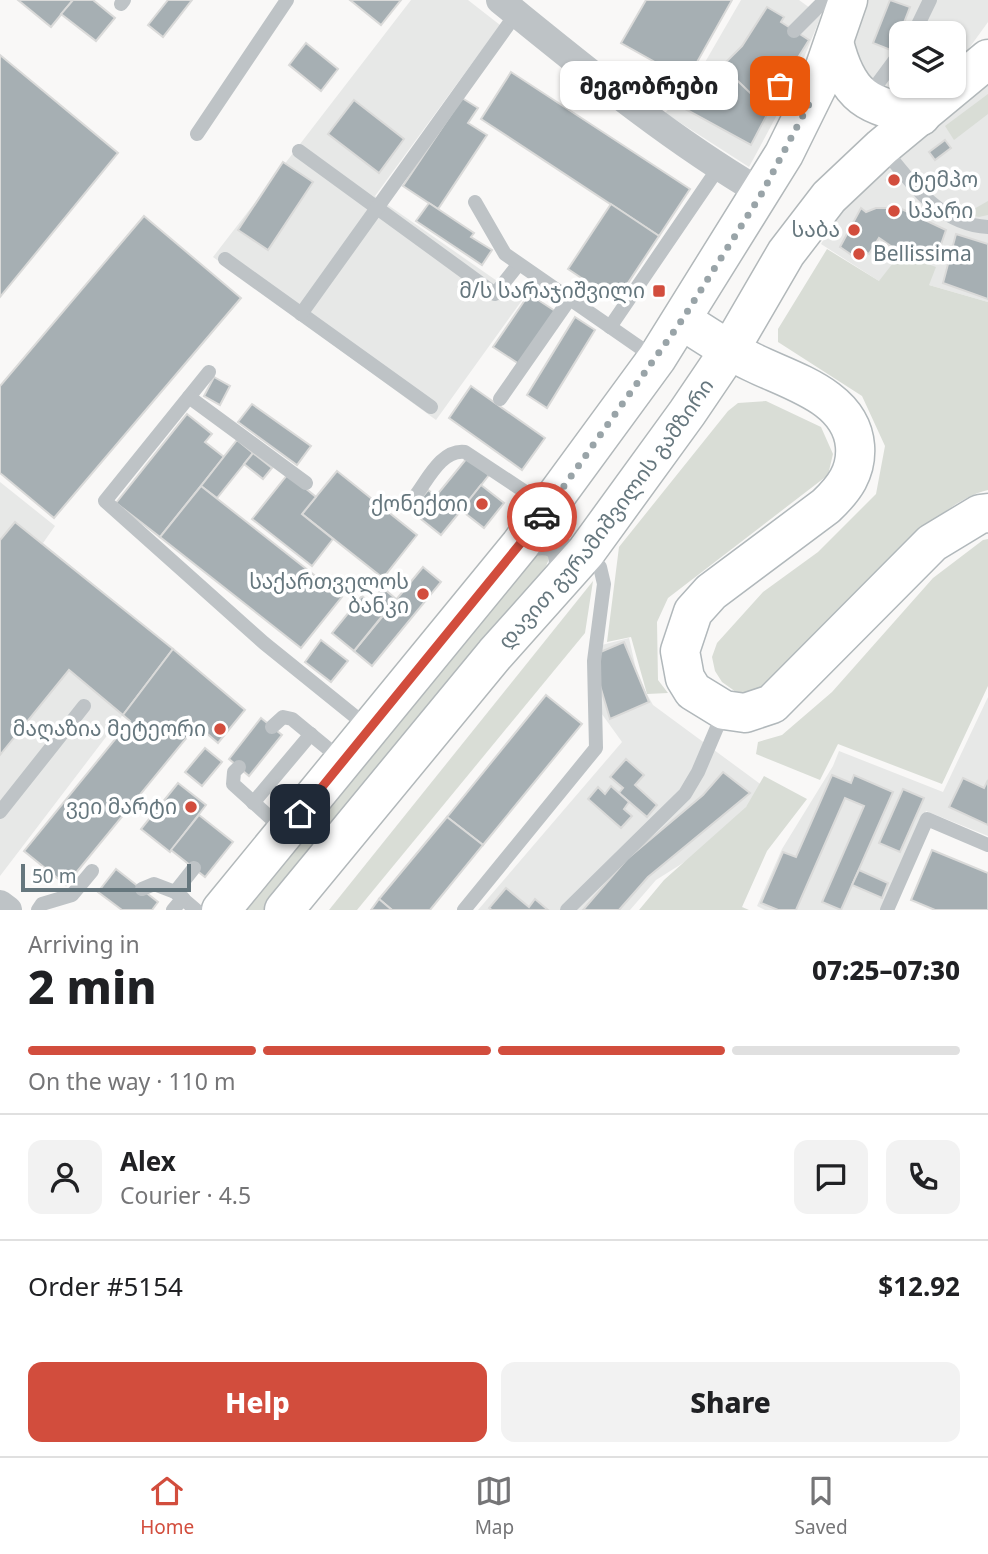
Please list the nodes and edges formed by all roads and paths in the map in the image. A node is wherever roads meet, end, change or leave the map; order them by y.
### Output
1 (287, 0) edge
2 (831, 0) edge
3 (848, 0) edge
4 (930, 0) edge
5 (508, 7) edge
6 (920, 21) edge
7 (794, 31) dead end
8 (834, 42) junction
9 (988, 59) edge
10 (889, 68) edge
11 (866, 100) junction
12 (921, 116) junction
13 (197, 134) dead end
14 (882, 146) junction
15 (299, 151) dead end
16 (719, 167) junction
17 (762, 193) junction
18 (475, 202) dead end
19 (376, 207) junction
20 (988, 227) edge
21 (225, 259) dead end
22 (518, 265) junction
23 (569, 300) junction
24 (301, 314) junction
25 (682, 320) junction
26 (610, 327) junction
27 (729, 351) junction
28 (657, 358) junction
29 (209, 372) dead end
30 (190, 397) junction
31 (499, 400) dead end
32 (431, 407) dead end
33 (306, 483) dead end
34 (416, 495) dead end
35 (549, 508) junction
36 (988, 513) edge
37 (520, 545) junction
38 (586, 552) junction
39 (560, 582) junction
40 (84, 706) dead end
41 (724, 710) junction
42 (272, 727) dead end
43 (371, 729) junction
44 (311, 734) junction
45 (344, 762) junction
46 (239, 767) dead end
47 (253, 803) junction
48 (0, 812) edge
49 (285, 832) junction
50 (988, 845) edge
51 (194, 868) dead end
52 (92, 871) dead end
53 (142, 889) dead end
54 (179, 895) junction
55 (0, 904) edge
56 (8, 910) edge
57 (38, 910) edge
58 (173, 910) edge
59 (196, 910) edge
60 (221, 910) edge
61 (285, 910) edge
62 (464, 910) edge
63 (567, 910) edge
64 (887, 910) edge

1 - 13 lane
2 - 7 lane
3 - 8 main road
4 - 6 lane
5 - 16 street
5 - 19 lane
8 - 11 main road
8 - 17 main road
9 - 12 main road, დავით გურამიშვილის გამზირი
10 - 11 lane
11 - 12 main road
12 - 14 main road, დავით გურამიშვილის გამზირი
14 - 20 lane
14 - 27 main road, დავით გურამიშვილის გამზირი
15 - 19 lane
16 - 17 street
16 - 26 lane
17 - 25 main road
18 - 22 lane
19 - 22 lane
19 - 24 lane
21 - 24 lane
22 - 23 lane
23 - 26 lane
23 - 31 lane
24 - 32 lane
25 - 27 main road
25 - 28 main road
26 - 28 lane
27 - 38 main road, დავით გურამიშვილის გამზირი
27 - 41 main road
28 - 35 main road
29 - 30 lane
30 - 33 lane
30 - 43 lane
34 - 35 lane
35 - 37 main road
36 - 41 main road
37 - 39 street
37 - 43 main road
38 - 39 main road, დავით გურამიშვილის გამზირი
38 - 62 lane
39 - 61 main road, დავით გურამიშვილის გამზირი
40 - 48 lane
41 - 63 lane
42 - 44 lane
43 - 45 main road
44 - 45 lane
44 - 47 lane
45 - 49 main road
46 - 47 lane
47 - 49 lane
49 - 60 main road
50 - 64 lane
51 - 54 lane
52 - 57 lane
53 - 54 lane
54 - 58 lane
54 - 59 lane
55 - 56 street

